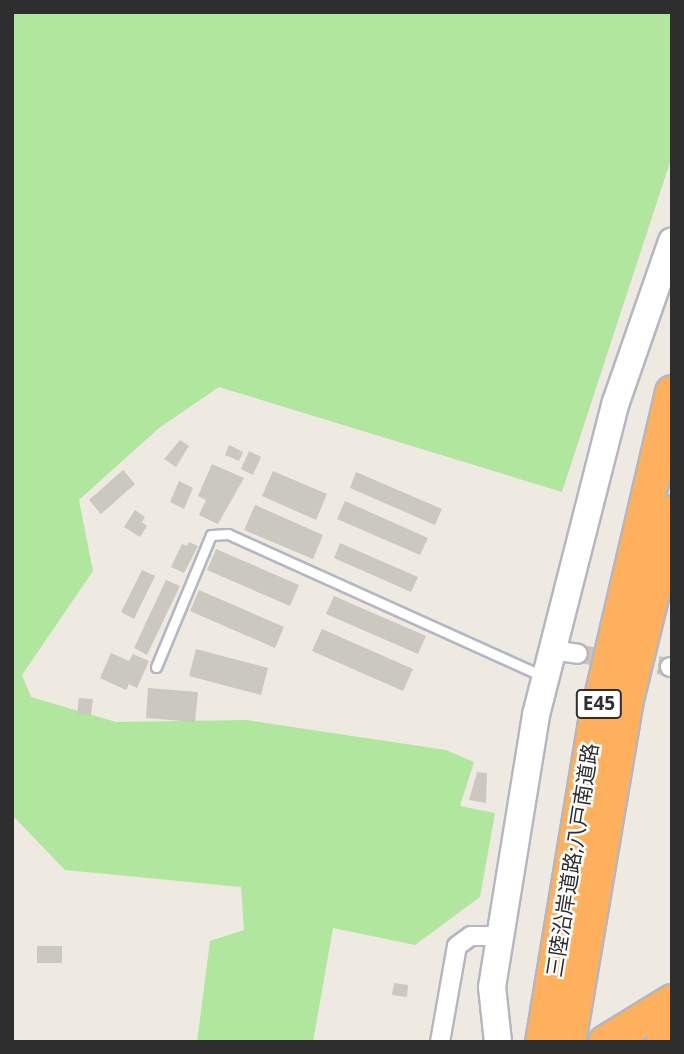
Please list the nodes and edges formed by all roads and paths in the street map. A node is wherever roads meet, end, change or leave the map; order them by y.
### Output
1 (672, 241) edge
2 (672, 392) edge
3 (672, 512) edge
4 (551, 650) junction
5 (578, 654) tunnel mouth
6 (156, 667) dead end
7 (545, 677) junction
8 (499, 936) junction
9 (672, 1001) edge
10 (552, 1034) edge
11 (672, 1036) edge
12 (440, 1042) edge
13 (498, 1042) edge
14 (605, 1042) edge
15 (663, 1042) edge

1 - 4 street
2 - 10 highway, 三陸沿岸道路;八戸南道路 / E45
3 - 10 highway, 三陸沿岸道路;八戸南道路 / E45
4 - 5 street
4 - 7 street
6 - 7 lane
7 - 8 street
8 - 12 street
8 - 13 street
9 - 14 highway
11 - 15 highway

